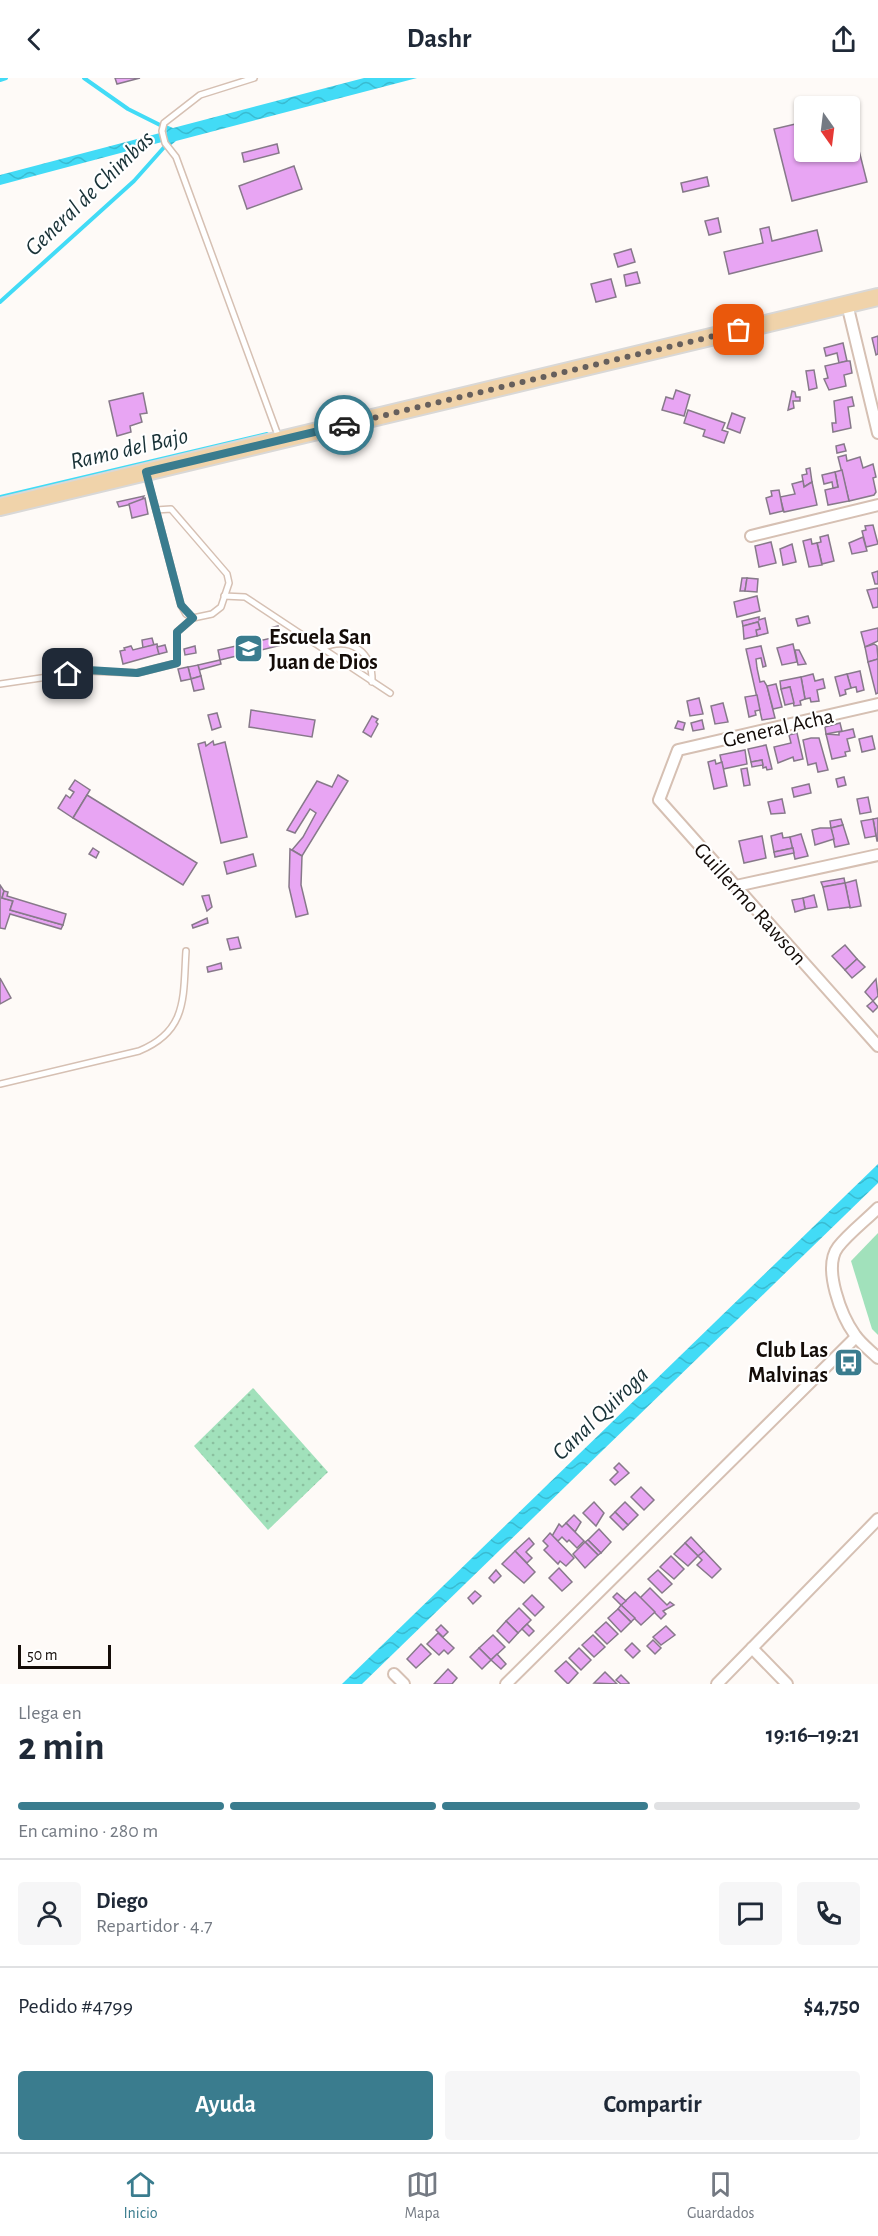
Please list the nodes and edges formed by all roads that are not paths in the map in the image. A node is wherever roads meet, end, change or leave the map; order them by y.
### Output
1 (254, 78) edge
2 (878, 297) edge
3 (847, 304) junction
4 (878, 433) edge
5 (280, 440) junction
6 (146, 472) junction
7 (878, 505) edge
8 (0, 507) edge
9 (156, 510) junction
10 (752, 536) dead end
11 (224, 596) junction
12 (193, 618) junction
13 (322, 648) junction
14 (372, 682) junction
15 (0, 684) edge
16 (390, 693) dead end
17 (878, 704) edge
18 (678, 750) joint
19 (878, 855) edge
20 (736, 886) junction
21 (186, 951) dead end
22 (878, 1046) edge
23 (0, 1084) edge
24 (878, 1208) edge
25 (856, 1337) junction
26 (878, 1358) edge
27 (878, 1519) edge
28 (752, 1648) junction
29 (394, 1674) dead end
30 (404, 1684) edge
31 (506, 1684) edge
32 (717, 1684) edge
33 (787, 1684) edge

1 - 5 lane
2 - 3 main road
3 - 4 street
3 - 5 main road
5 - 6 main road
6 - 8 main road
6 - 9 lane
7 - 10 street
9 - 11 lane
9 - 12 lane
11 - 12 lane
11 - 13 lane
12 - 15 lane
13 - 14 lane
13 - 14 lane
14 - 16 lane
17 - 18 street, General Acha
18 - 20 street, Guillermo Rawson
19 - 20 street
20 - 22 street, Guillermo Rawson
21 - 23 lane
24 - 25 street
25 - 26 street
25 - 31 street
27 - 28 street
28 - 32 street
28 - 33 street
29 - 30 street

